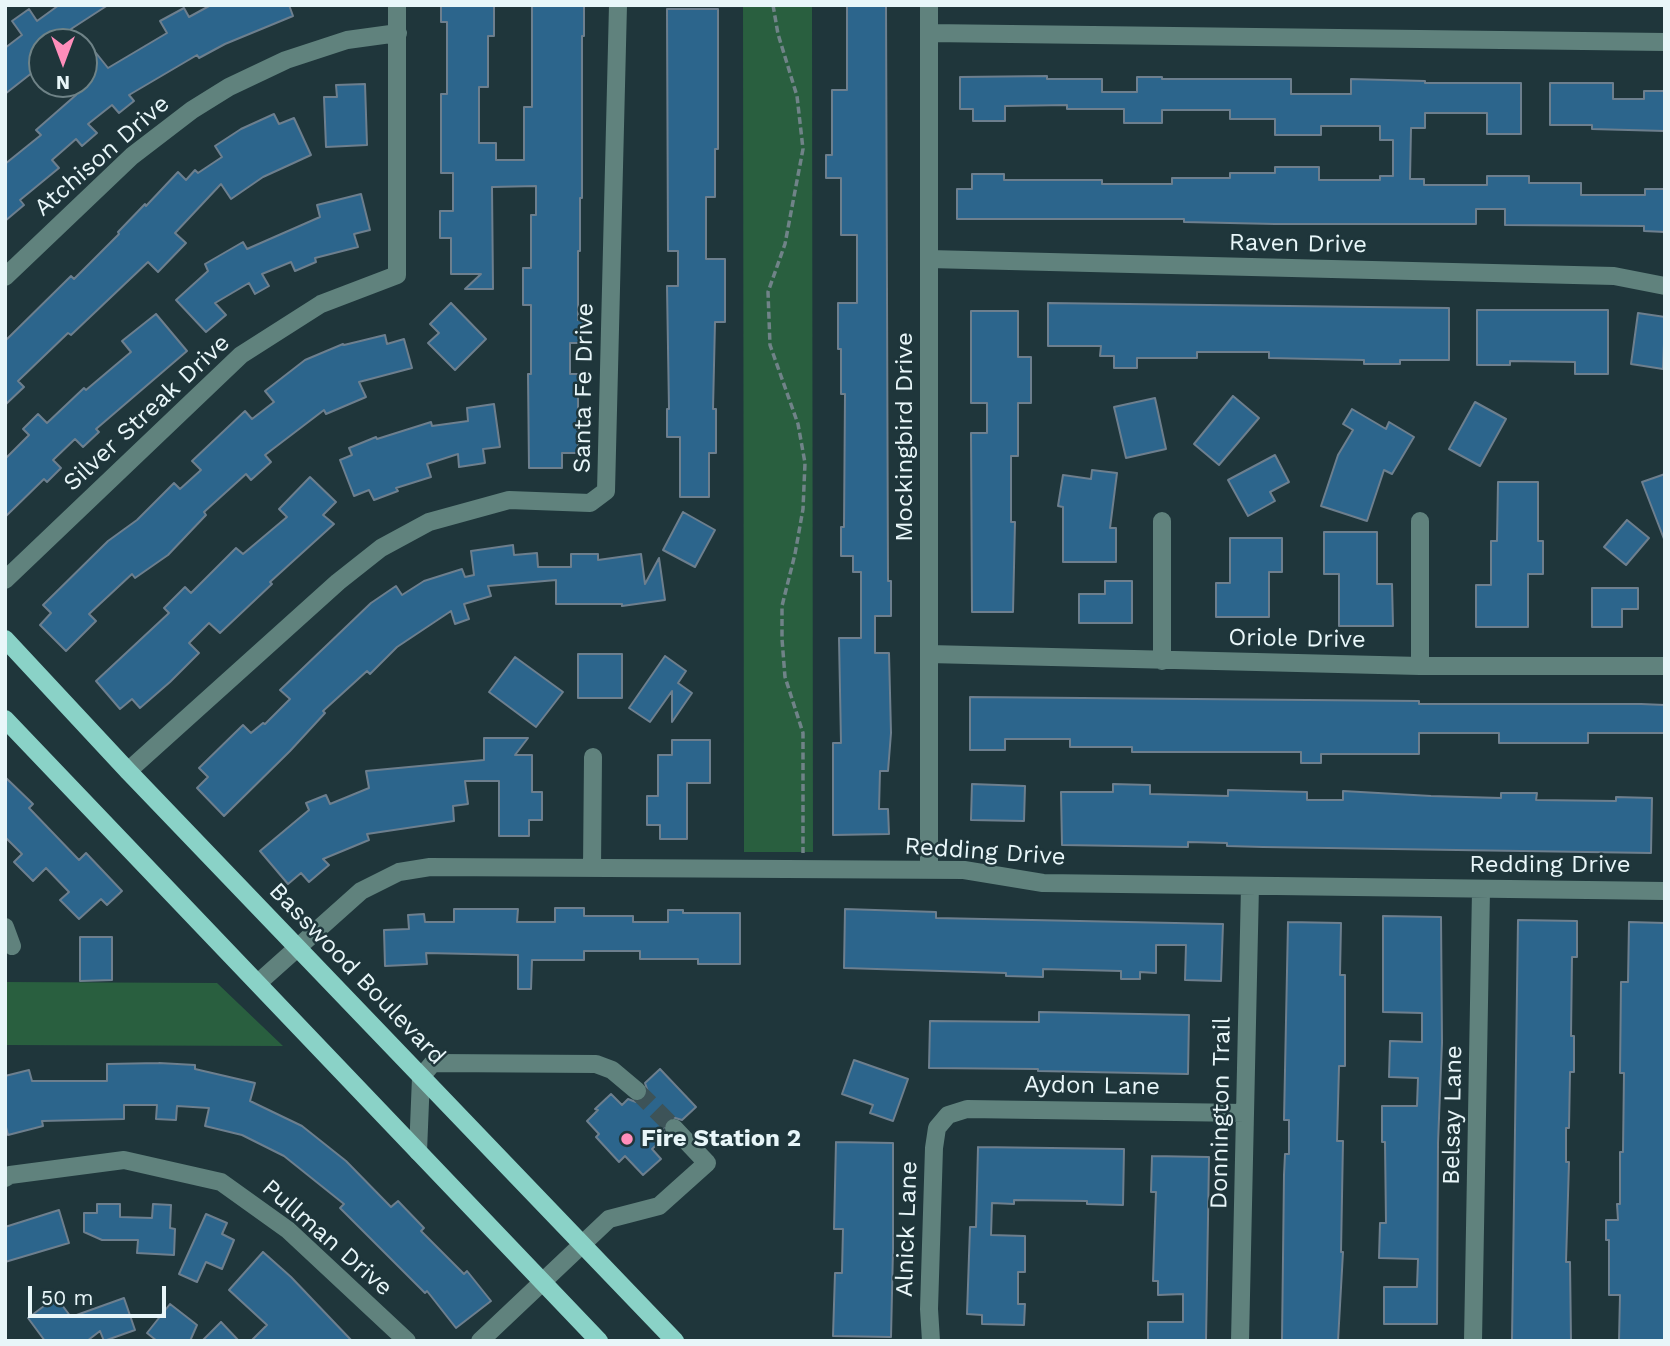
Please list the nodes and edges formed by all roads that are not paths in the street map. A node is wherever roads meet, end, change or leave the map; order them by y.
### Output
1 (397, 5) edge
2 (618, 5) edge
3 (929, 5) edge
4 (397, 33) junction
5 (929, 33) junction
6 (1665, 42) edge
7 (929, 259) junction
8 (5, 277) edge
9 (1665, 286) edge
10 (1162, 521) dead end
11 (1420, 521) dead end
12 (5, 580) edge
13 (5, 639) edge
14 (929, 653) junction
15 (1162, 661) junction
16 (1420, 666) junction
17 (1665, 666) edge
18 (5, 719) edge
19 (593, 757) dead end
20 (128, 771) junction
21 (592, 868) junction
22 (929, 870) junction
23 (1250, 886) junction
24 (1481, 890) junction
25 (1665, 891) edge
26 (5, 927) edge
27 (12, 946) dead end
28 (298, 947) junction
29 (258, 983) junction
30 (421, 1077) junction
31 (637, 1091) tunnel mouth
32 (1245, 1113) junction
33 (942, 1121) joint
34 (674, 1128) tunnel mouth
35 (418, 1152) junction
36 (5, 1178) edge
37 (581, 1244) junction
38 (542, 1281) junction
39 (407, 1341) edge
40 (480, 1341) edge
41 (599, 1341) edge
42 (675, 1341) edge
43 (930, 1341) edge
44 (1240, 1341) edge
45 (1473, 1341) edge

1 - 4 street, Silver Streak Drive
2 - 20 street, Santa Fe Drive
3 - 5 street, Mockingbird Drive
4 - 8 street, Atchison Drive
4 - 12 street, Silver Streak Drive
5 - 6 street
5 - 7 street, Mockingbird Drive
7 - 9 street, Raven Drive
7 - 14 street, Mockingbird Drive
10 - 15 street
11 - 16 street
13 - 20 main road, Basswood Boulevard
14 - 15 street, Oriole Drive
14 - 22 street, Mockingbird Drive
15 - 16 street, Oriole Drive
16 - 17 street, Oriole Drive
18 - 29 main road
19 - 21 street
20 - 28 main road, Basswood Boulevard
21 - 22 street, Redding Drive
21 - 28 street, Redding Drive
22 - 23 street, Redding Drive
23 - 24 street, Redding Drive
23 - 32 street, Donnington Trail
24 - 25 street, Redding Drive
24 - 45 street, Belsay Lane
26 - 27 street
28 - 29 street, Redding Drive
28 - 30 main road, Basswood Boulevard
29 - 35 main road
30 - 31 street
30 - 35 street
30 - 37 main road, Basswood Boulevard
32 - 33 street, Aydon Lane
32 - 44 street, Donnington Trail
33 - 43 street, Alnick Lane
34 - 37 street
35 - 38 main road
36 - 39 street, Pullman Drive
37 - 38 street
37 - 42 main road, Basswood Boulevard
38 - 40 street
38 - 41 main road

